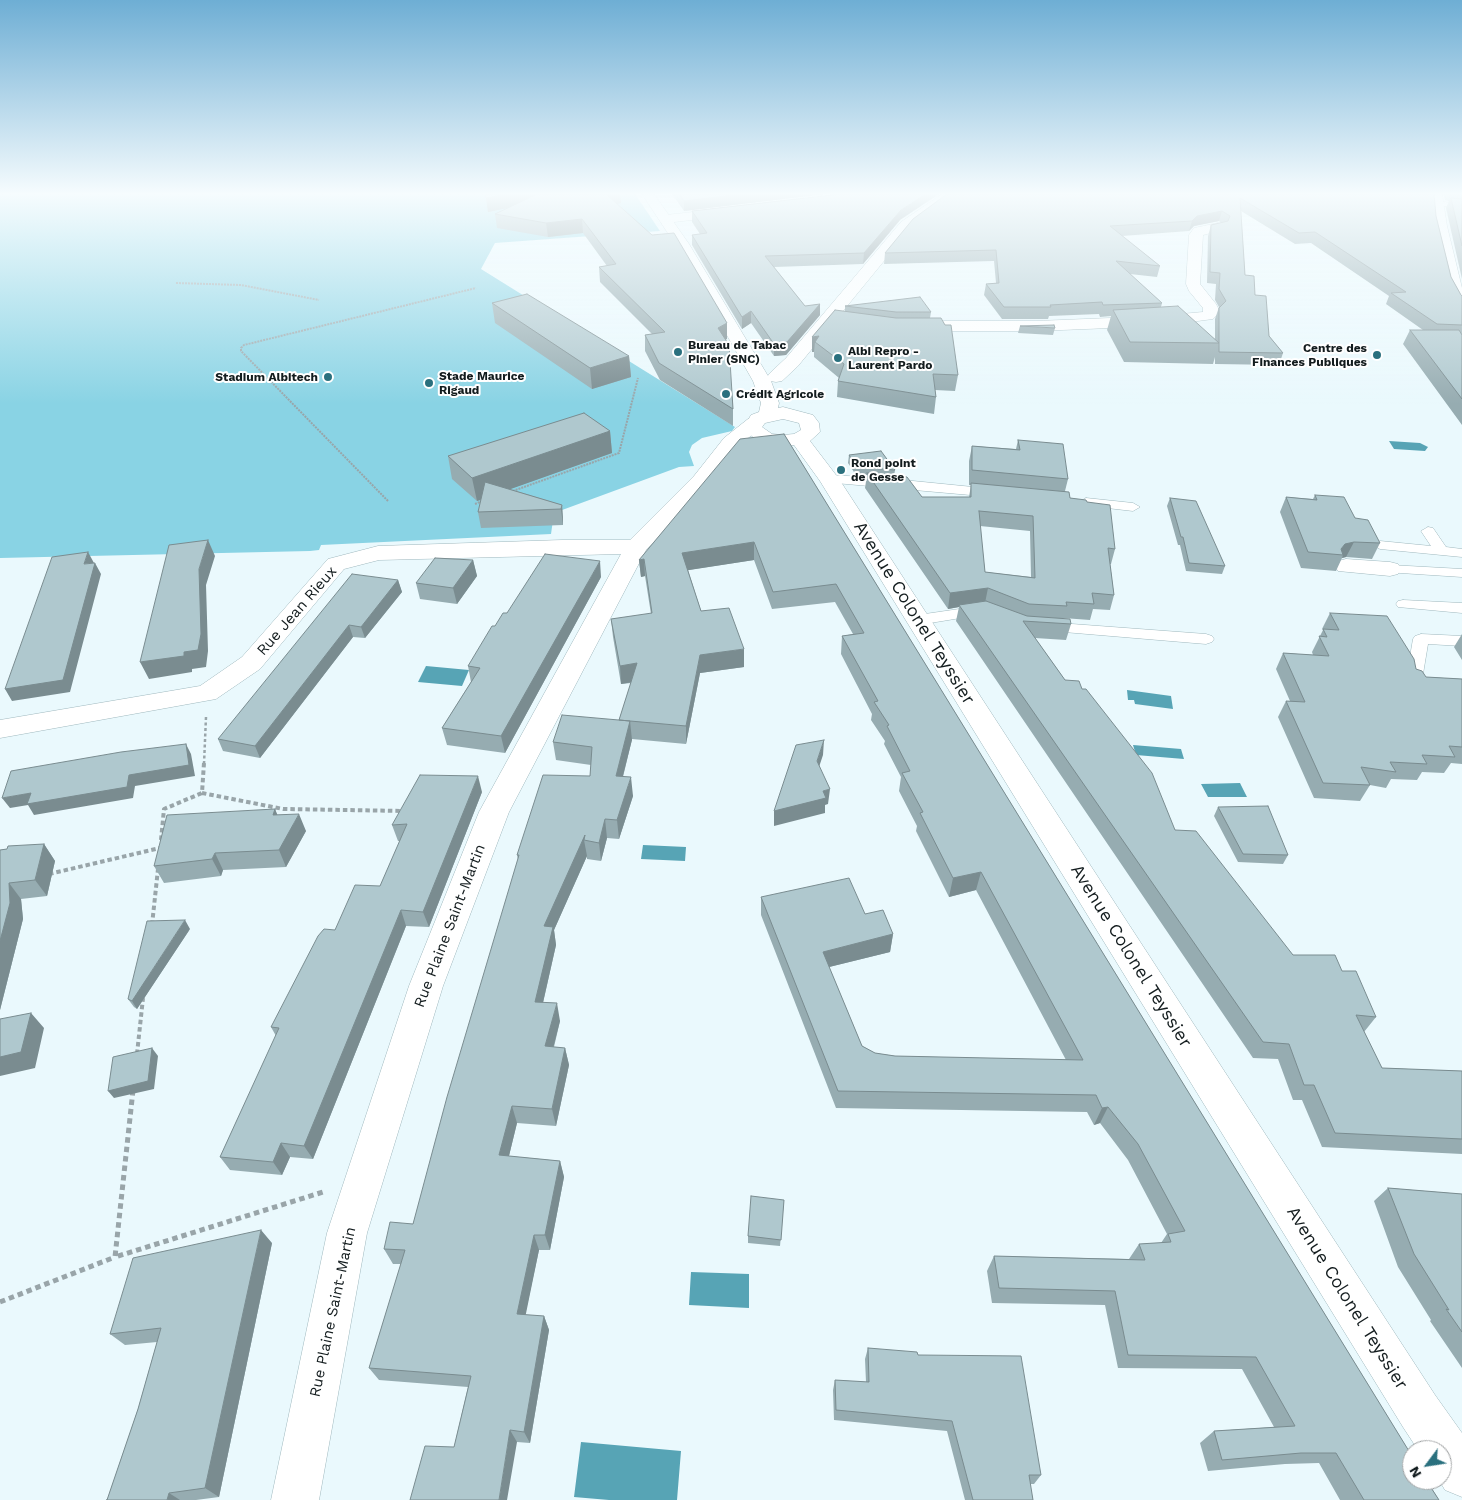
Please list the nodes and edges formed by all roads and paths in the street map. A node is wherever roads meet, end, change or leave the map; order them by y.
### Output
1 (693, 264) edge
2 (873, 264) edge
3 (1194, 264) edge
4 (1449, 264) edge
5 (176, 283) dead end
6 (476, 288) dead end
7 (319, 300) dead end
8 (1462, 303) edge
9 (829, 317) junction
10 (848, 320) edge
11 (904, 326) edge
12 (748, 358) junction
13 (638, 378) dead end
14 (783, 388) junction
15 (761, 419) junction
16 (799, 427) junction
17 (767, 439) junction
18 (720, 456) junction
19 (829, 480) junction
20 (502, 495) edge
21 (1008, 495) edge
22 (388, 501) dead end
23 (484, 501) edge
24 (1075, 501) edge
25 (475, 504) dead end
26 (1133, 507) dead end
27 (1428, 531) dead end
28 (1380, 546) edge
29 (636, 547) junction
30 (1442, 551) junction
31 (1462, 553) edge
32 (1346, 566) dead end
33 (1390, 569) joint
34 (1462, 573) edge
35 (1403, 604) dead end
36 (1462, 608) edge
37 (992, 613) edge
38 (918, 620) junction
39 (1033, 626) edge
40 (1206, 639) dead end
41 (1462, 641) edge
42 (1414, 680) edge
43 (208, 693) junction
44 (0, 729) edge
45 (202, 793) junction
46 (410, 811) edge
47 (160, 848) junction
48 (159, 857) edge
49 (158, 867) edge
50 (45, 875) dead end
51 (150, 935) edge
52 (144, 994) edge
53 (136, 1062) edge
54 (134, 1082) edge
55 (364, 1178) junction
56 (115, 1257) junction
57 (0, 1302) edge
58 (1460, 1466) edge
59 (295, 1500) edge

1 - 12 street, Avenue Colonel Teyssier
2 - 9 street
3 - 11 street
4 - 8 street
5 - 7 path
6 - 22 path
9 - 10 street
9 - 14 street
12 - 14 street, Avenue Colonel Teyssier
12 - 15 street, Avenue Colonel Teyssier
13 - 20 path
14 - 16 street, Avenue Colonel Teyssier
15 - 16 street
15 - 17 street
15 - 18 street
16 - 17 street, Rue Plaine Saint-Martin
16 - 19 street, Avenue Colonel Teyssier
17 - 18 street, Rue Plaine Saint-Martin
18 - 29 street, Rue Plaine Saint-Martin
19 - 21 lane
19 - 38 street, Avenue Colonel Teyssier
23 - 25 path
24 - 26 lane
27 - 30 lane
28 - 30 lane
29 - 43 street, Rue Jean Rieux
29 - 55 street, Rue Plaine Saint-Martin
30 - 31 lane
32 - 33 street
33 - 34 lane
35 - 36 lane
37 - 38 lane
38 - 58 street, Avenue Colonel Teyssier
39 - 40 lane
41 - 42 lane
43 - 44 street, Rue Jean Rieux
43 - 45 path
45 - 46 path
45 - 47 path
47 - 48 path
47 - 50 path
49 - 51 path
52 - 53 path
54 - 56 path
55 - 56 path
55 - 59 street, Rue Plaine Saint-Martin
56 - 57 path

